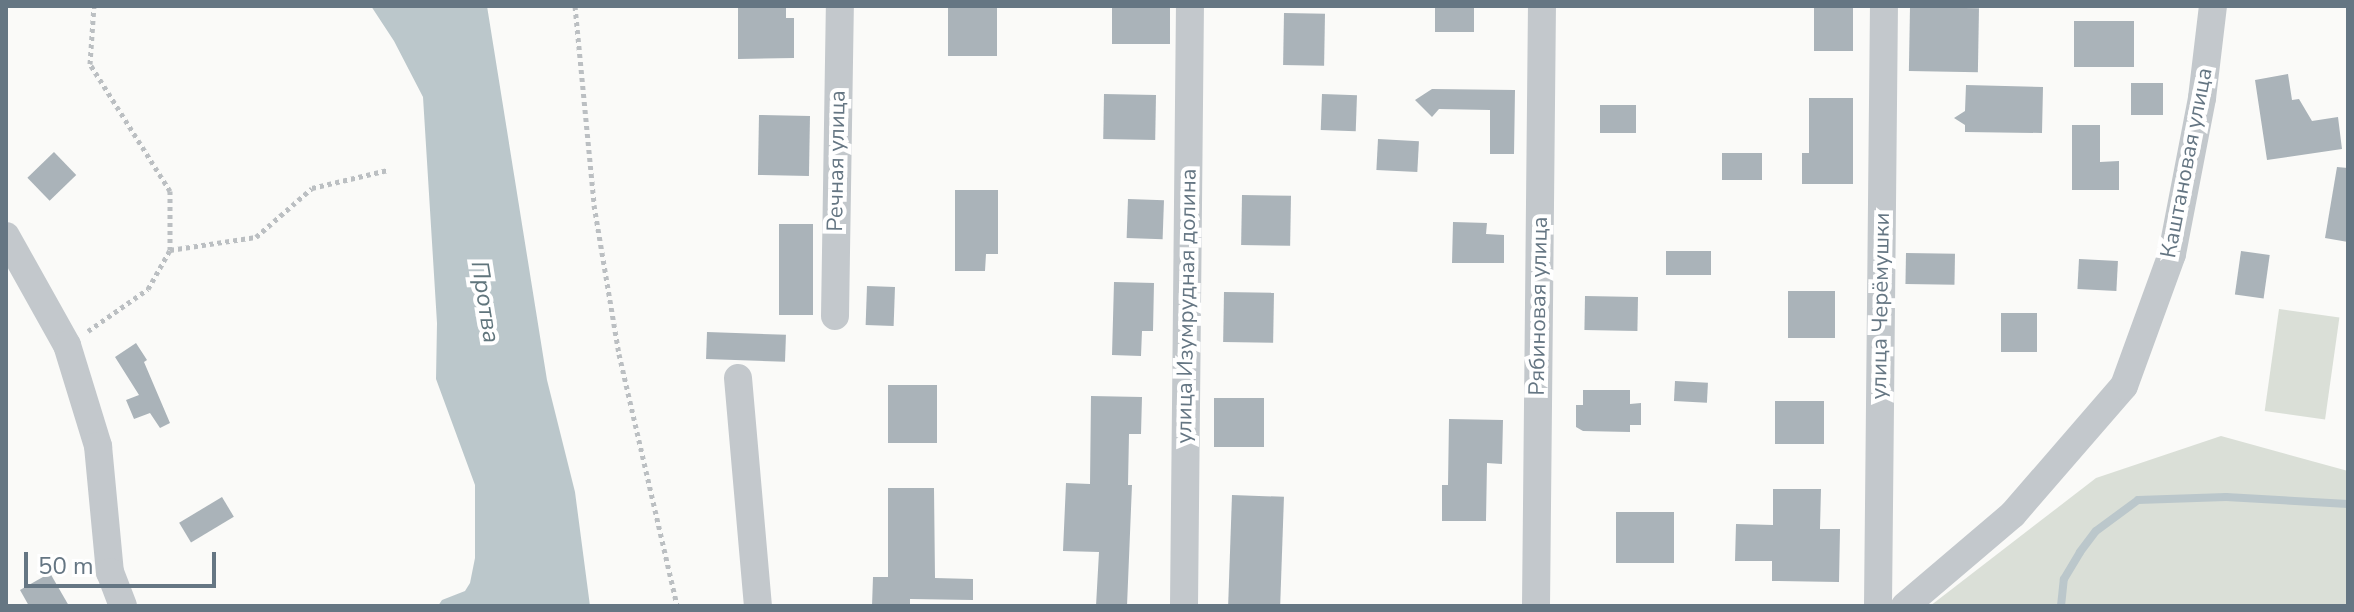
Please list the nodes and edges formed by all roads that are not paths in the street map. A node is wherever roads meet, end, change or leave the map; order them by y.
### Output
1 (840, 6) edge
2 (1190, 6) edge
3 (1542, 6) edge
4 (1884, 6) edge
5 (2213, 6) edge
6 (6, 236) edge
7 (835, 316) dead end
8 (738, 378) dead end
9 (123, 606) edge
10 (758, 606) edge
11 (1184, 606) edge
12 (1536, 606) edge
13 (1878, 606) edge
14 (1905, 606) edge

1 - 7 street, Речная улица
2 - 11 street, улица Изумрудная долина
3 - 12 street, Рябиновая улица
4 - 13 street, улица Черёмушки
5 - 14 street, Каштановая улица
6 - 9 street
8 - 10 street

